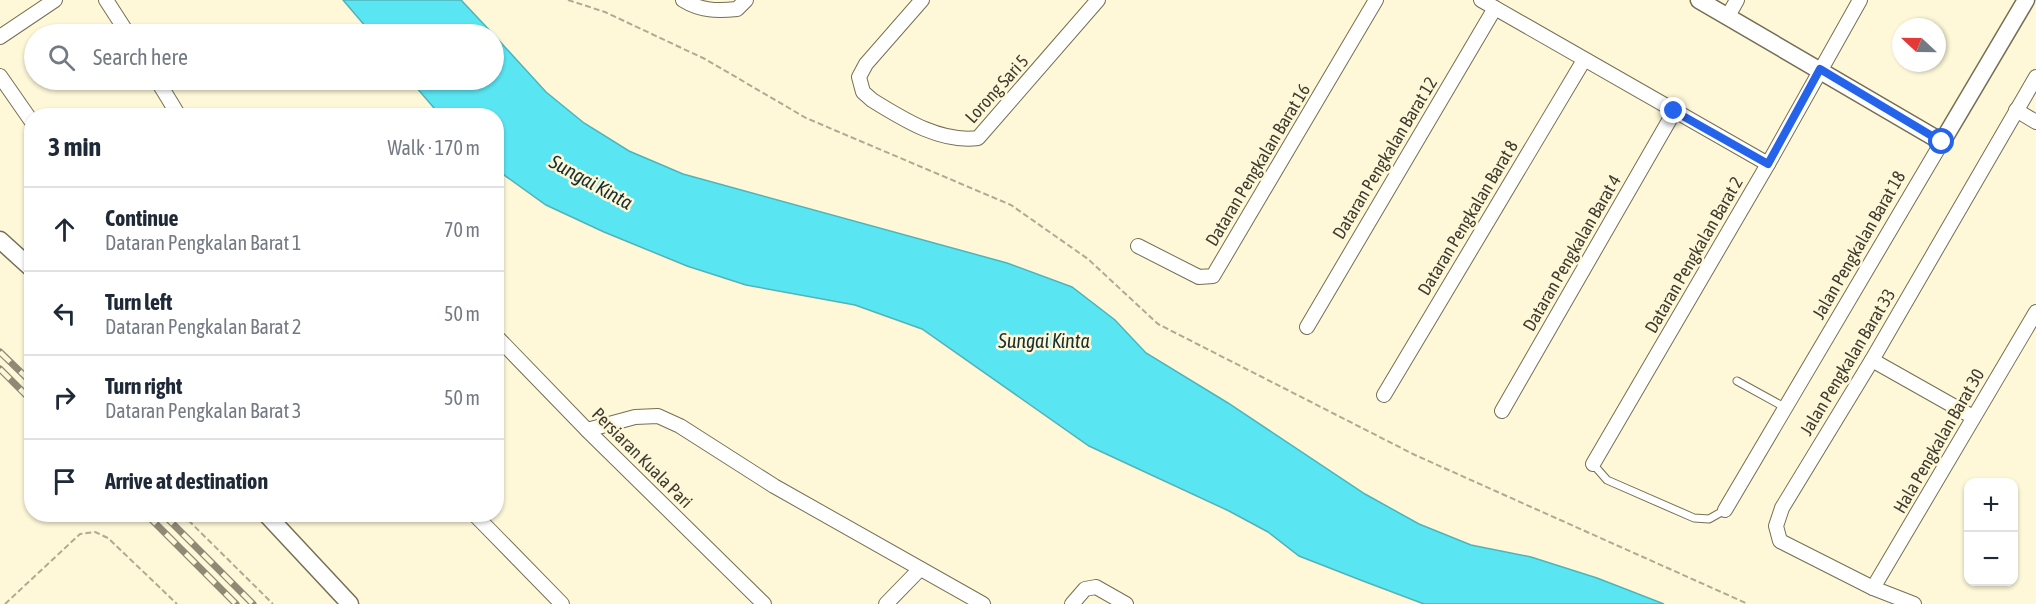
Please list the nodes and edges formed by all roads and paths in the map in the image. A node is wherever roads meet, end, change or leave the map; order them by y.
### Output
1 (55, 0) edge
2 (106, 0) edge
3 (568, 0) edge
4 (682, 0) edge
5 (746, 0) edge
6 (921, 0) edge
7 (1098, 0) edge
8 (1376, 0) edge
9 (1481, 0) edge
10 (1699, 0) edge
11 (1737, 0) edge
12 (1860, 0) edge
13 (2026, 0) edge
14 (1495, 8) junction
15 (1728, 16) junction
16 (122, 24) edge
17 (0, 37) edge
18 (1584, 60) junction
19 (1820, 69) junction
20 (0, 76) edge
21 (2036, 77) edge
22 (163, 90) edge
23 (174, 108) edge
24 (24, 110) edge
25 (2016, 110) junction
26 (1674, 111) junction
27 (2036, 122) edge
28 (1942, 142) junction
29 (1768, 164) junction
30 (0, 240) edge
31 (1138, 246) dead end
32 (24, 262) edge
33 (2036, 312) edge
34 (1307, 327) dead end
35 (504, 344) edge
36 (1872, 360) junction
37 (1737, 381) dead end
38 (1384, 395) dead end
39 (1786, 408) junction
40 (1502, 411) dead end
41 (1973, 417) junction
42 (587, 430) junction
43 (1593, 464) joint
44 (1725, 510) joint
45 (190, 522) edge
46 (273, 522) edge
47 (482, 522) edge
48 (920, 569) junction
49 (1873, 588) junction
50 (5, 604) edge
51 (177, 604) edge
52 (273, 604) edge
53 (350, 604) edge
54 (562, 604) edge
55 (764, 604) edge
56 (886, 604) edge
57 (983, 604) edge
58 (1072, 604) edge
59 (1126, 604) edge
60 (1748, 604) edge
61 (1914, 604) edge

1 - 17 street
2 - 16 street
3 - 60 path
4 - 5 street
6 - 7 street, Lorong Sari 5
8 - 31 street, Dataran Pengkalan Barat 16
9 - 14 street
10 - 15 street
11 - 15 street
12 - 19 street, Dataran Pengkalan Barat 2
13 - 28 street, Jalan Pengkalan Barat 18
14 - 18 street
14 - 34 street, Dataran Pengkalan Barat 12
15 - 19 street
18 - 26 street
18 - 38 street, Dataran Pengkalan Barat 8
19 - 28 street
19 - 29 street, Dataran Pengkalan Barat 2
20 - 24 street
21 - 25 street, Jalan Pengkalan Barat 33
22 - 23 street
25 - 27 street
25 - 36 street, Jalan Pengkalan Barat 33
26 - 29 street
26 - 40 street, Dataran Pengkalan Barat 4
28 - 39 street, Jalan Pengkalan Barat 18
29 - 43 street, Dataran Pengkalan Barat 2
30 - 32 street
33 - 41 street, Hala Pengkalan Barat 30
35 - 42 street, Persiaran Kuala Pari
36 - 41 street
36 - 49 street, Jalan Pengkalan Barat 33
37 - 39 lane
39 - 44 street, Jalan Pengkalan Barat 18
41 - 49 street, Hala Pengkalan Barat 30
42 - 48 street
42 - 55 street, Persiaran Kuala Pari
43 - 44 lane
45 - 52 path
46 - 53 street
47 - 54 street
48 - 56 street
48 - 57 street
49 - 61 street, Jalan Pengkalan Barat 33
50 - 51 path
58 - 59 street

